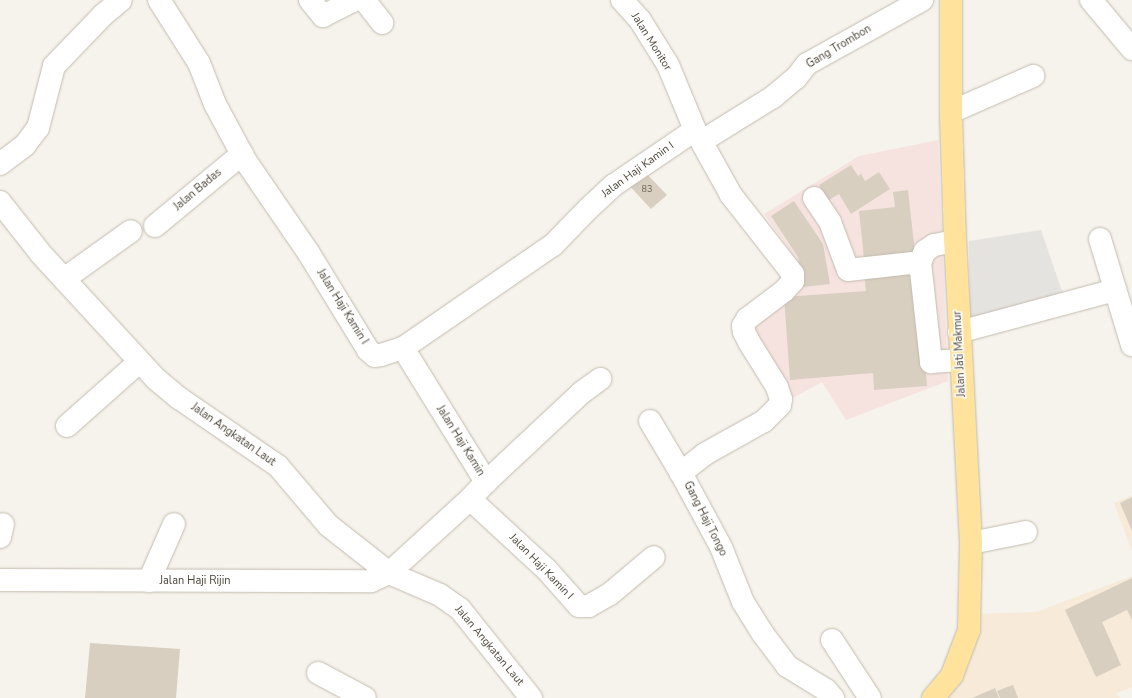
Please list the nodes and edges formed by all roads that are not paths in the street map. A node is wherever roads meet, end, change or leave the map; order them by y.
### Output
1 (121, 0) edge
2 (159, 0) edge
3 (310, 0) edge
4 (354, 0) edge
5 (362, 0) edge
6 (622, 0) edge
7 (922, 0) edge
8 (951, 0) edge
9 (1091, 0) edge
10 (98, 7) edge
11 (382, 23) dead end
12 (1132, 49) edge
13 (1033, 76) dead end
14 (951, 112) junction
15 (698, 136) junction
16 (242, 154) junction
17 (0, 164) edge
18 (814, 198) dead end
19 (0, 202) edge
20 (155, 226) dead end
21 (131, 231) dead end
22 (1100, 239) dead end
23 (955, 241) junction
24 (920, 262) junction
25 (64, 279) junction
26 (1115, 290) junction
27 (959, 332) junction
28 (1132, 345) edge
29 (403, 348) junction
30 (960, 360) junction
31 (139, 362) junction
32 (600, 378) dead end
33 (650, 421) dead end
34 (67, 426) dead end
35 (681, 473) junction
36 (486, 482) junction
37 (470, 499) junction
38 (174, 524) dead end
39 (1026, 532) dead end
40 (971, 543) junction
41 (654, 557) dead end
42 (389, 573) junction
43 (0, 580) edge
44 (149, 581) junction
45 (832, 640) dead end
46 (318, 673) dead end
47 (522, 694) edge
48 (365, 698) edge
49 (833, 698) edge
50 (870, 698) edge
51 (933, 698) edge

1 - 10 street
2 - 16 street, Jalan Haji Kamin I
3 - 4 street
5 - 11 street
6 - 15 street, Jalan Monitor
7 - 15 street, Gang Trombon
8 - 14 main road, Jalan Jati Makmur
9 - 12 street
10 - 17 street
13 - 14 street
14 - 23 main road, Jalan Jati Makmur
15 - 29 street, Jalan Haji Kamin I
15 - 35 street, Gang Haji Tongo
16 - 20 street, Jalan Badas
16 - 29 street, Jalan Haji Kamin I
18 - 24 street
19 - 25 street, Jalan Angkatan Laut
21 - 25 street
22 - 26 street
23 - 24 street
23 - 27 main road, Jalan Jati Makmur
24 - 30 street
25 - 31 street, Jalan Angkatan Laut
26 - 27 street
26 - 28 street
27 - 30 main road, Jalan Jati Makmur
29 - 36 street, Jalan Haji Kamin
30 - 40 main road, Jalan Jati Makmur
31 - 34 street
31 - 42 street, Jalan Angkatan Laut
32 - 36 street
33 - 35 street
35 - 49 street, Gang Haji Tongo
36 - 37 street, Jalan Haji Kamin
37 - 41 street, Jalan Haji Kamin I
37 - 42 street, Jalan Haji Kamin
38 - 44 street
39 - 40 street
40 - 51 main road, Jalan Jati Makmur
42 - 44 street, Jalan Haji Rijin
42 - 47 street, Jalan Angkatan Laut
43 - 44 street, Jalan Haji Rijin
45 - 50 street
46 - 48 street

